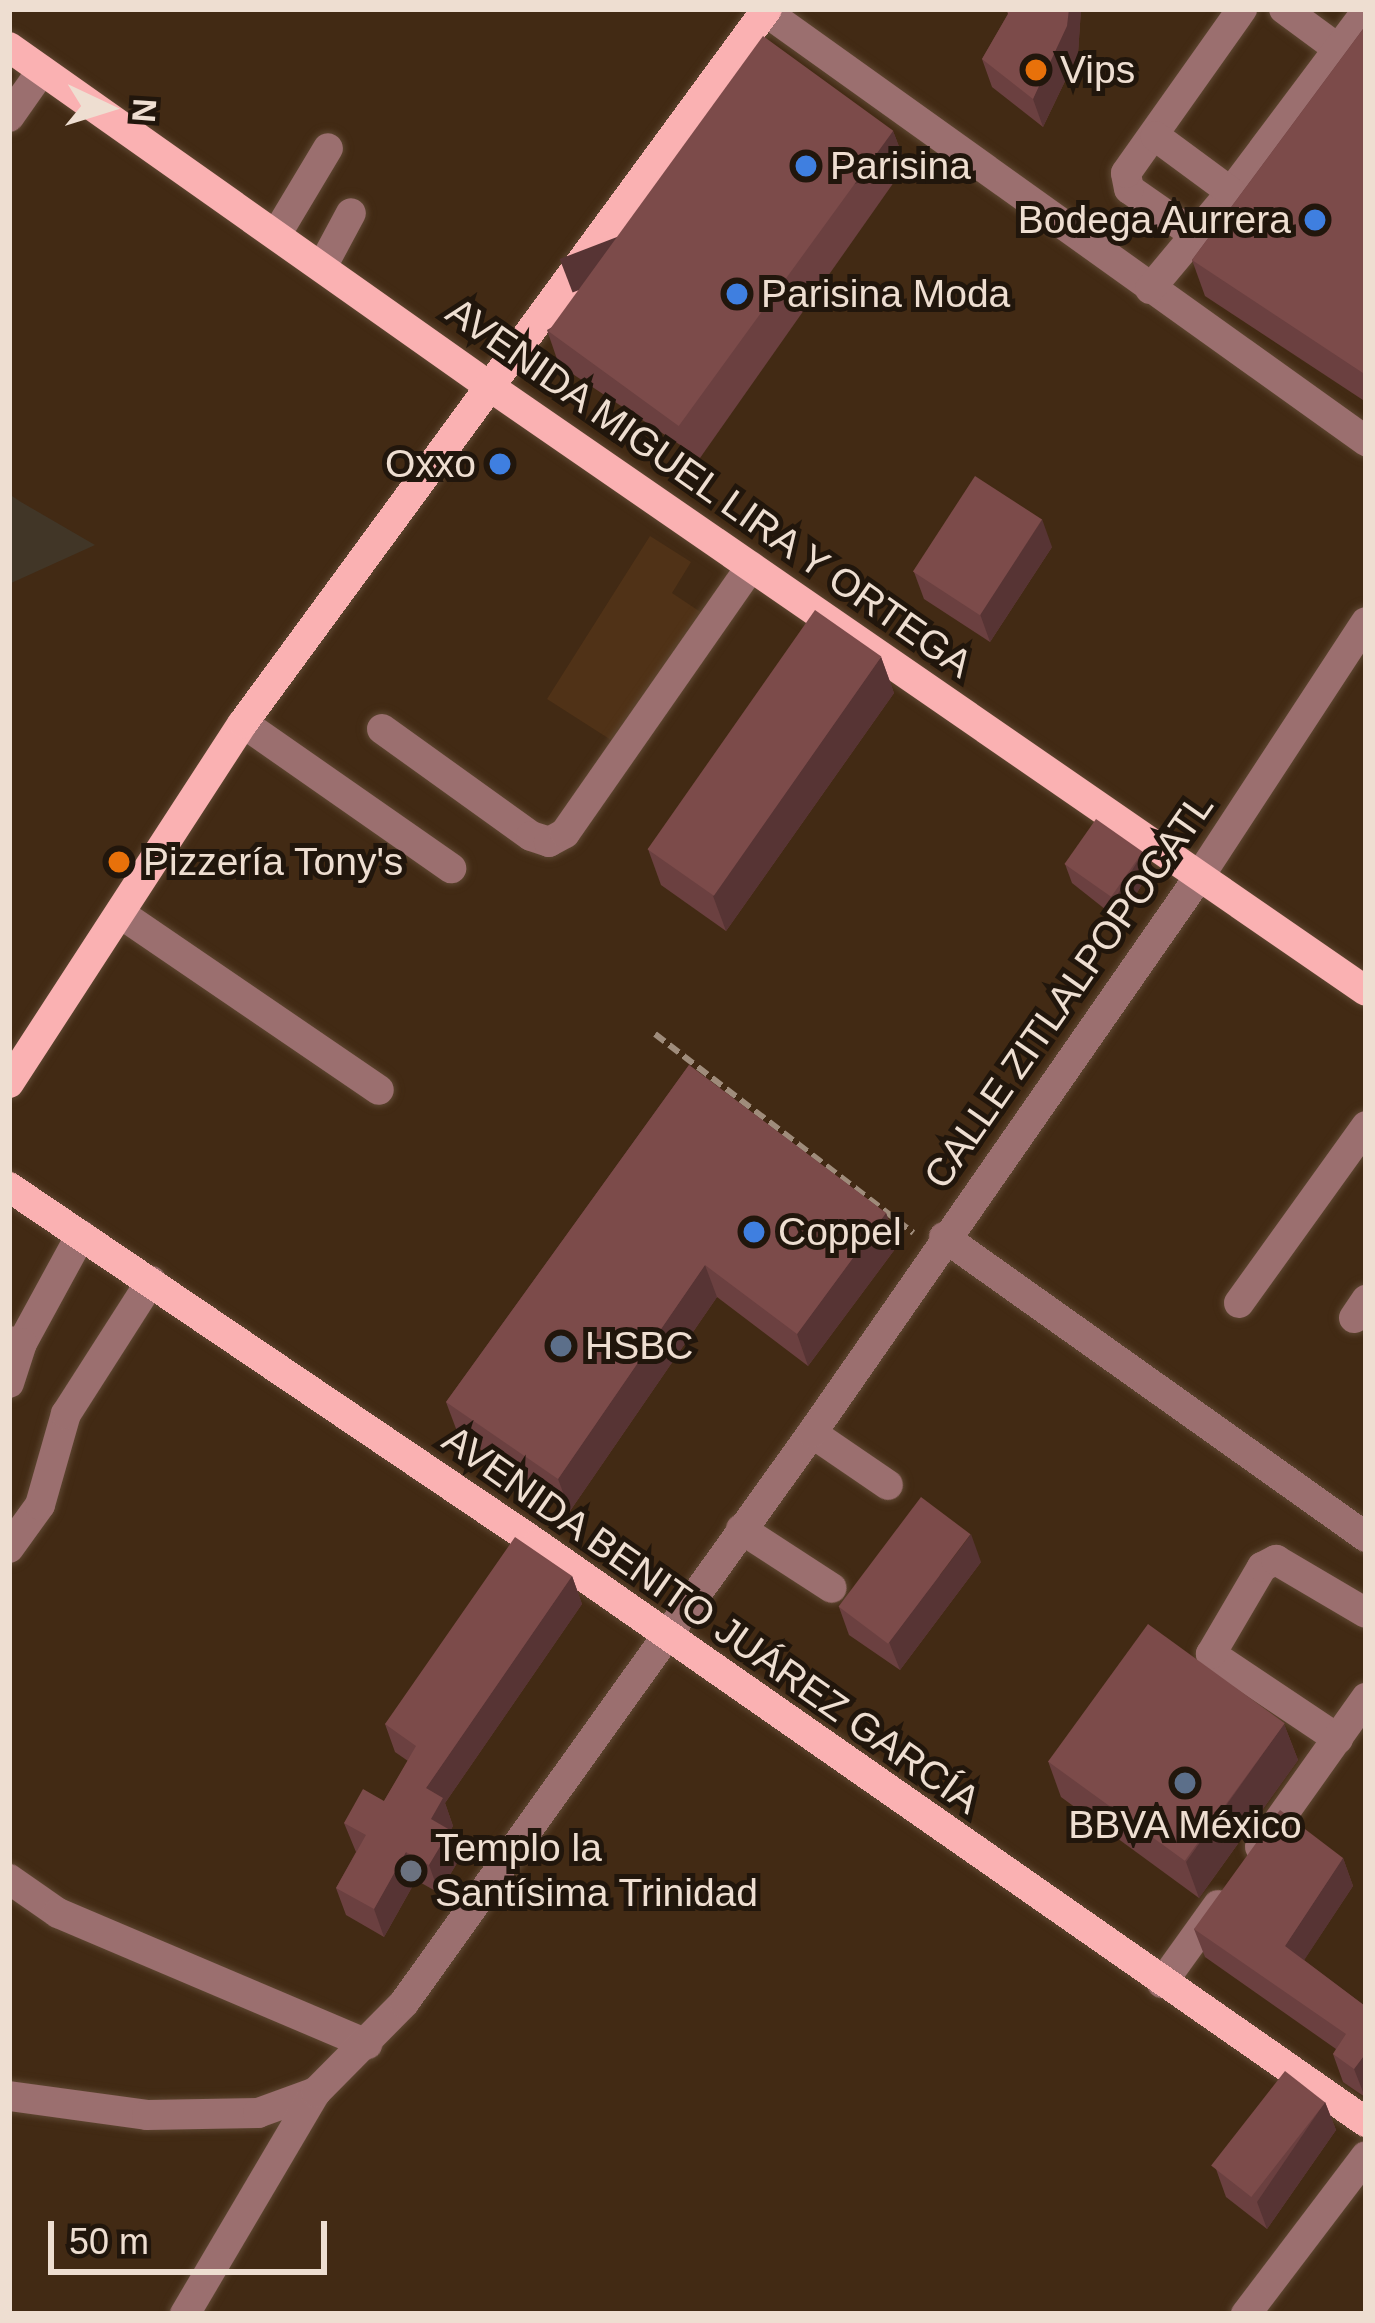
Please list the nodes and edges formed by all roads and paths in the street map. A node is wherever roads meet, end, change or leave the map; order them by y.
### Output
1 (1242, 9) edge
2 (1284, 9) edge
3 (764, 10) edge
4 (1366, 12) edge
5 (9, 47) edge
6 (1337, 48) junction
7 (42, 70) junction
8 (9, 117) edge
9 (1155, 136) junction
10 (328, 148) dead end
11 (1231, 192) junction
12 (351, 213) dead end
13 (276, 235) junction
14 (1196, 235) junction
15 (322, 267) junction
16 (1150, 289) junction
17 (489, 386) junction
18 (1366, 441) edge
19 (751, 566) junction
20 (1366, 622) edge
21 (243, 723) junction
22 (382, 729) dead end
23 (451, 868) dead end
24 (1202, 874) junction
25 (121, 914) junction
26 (1366, 991) edge
27 (655, 1034) dead end
28 (9, 1084) edge
29 (379, 1090) dead end
30 (1366, 1126) edge
31 (9, 1186) edge
32 (82, 1234) junction
33 (940, 1244) junction
34 (151, 1281) junction
35 (1240, 1303) dead end
36 (15, 1342) edge
37 (9, 1383) edge
38 (812, 1433) junction
39 (888, 1485) dead end
40 (741, 1528) junction
41 (1366, 1538) edge
42 (9, 1548) edge
43 (832, 1588) dead end
44 (1366, 1613) edge
45 (665, 1633) junction
46 (1366, 1698) edge
47 (1338, 1739) junction
48 (9, 1879) edge
49 (1162, 1983) junction
50 (367, 2044) junction
51 (316, 2092) junction
52 (9, 2096) edge
53 (1366, 2122) edge
54 (1366, 2156) edge
55 (185, 2314) edge
56 (1246, 2314) edge

1 - 9 street
2 - 6 street
3 - 16 street
3 - 17 main road
4 - 6 street
5 - 7 main road, AVENIDA MIGUEL LIRA Y ORTEGA
6 - 11 street
7 - 8 street
7 - 13 main road, AVENIDA MIGUEL LIRA Y ORTEGA
9 - 11 street
9 - 14 street
10 - 13 street
11 - 14 street
12 - 15 street
13 - 15 main road, AVENIDA MIGUEL LIRA Y ORTEGA
14 - 16 street
15 - 17 main road, AVENIDA MIGUEL LIRA Y ORTEGA
16 - 18 street
17 - 19 main road, AVENIDA MIGUEL LIRA Y ORTEGA
17 - 21 main road
19 - 22 street
19 - 24 main road, AVENIDA MIGUEL LIRA Y ORTEGA
20 - 24 street, CALLE ZITLALPOPOCATL
21 - 23 street
21 - 25 main road
24 - 26 main road, AVENIDA MIGUEL LIRA Y ORTEGA
24 - 33 street, CALLE ZITLALPOPOCATL
25 - 28 main road
25 - 29 street
27 - 33 path
30 - 35 street
31 - 32 main road, AVENIDA BENITO JUÁREZ GARCÍA
32 - 34 main road, AVENIDA BENITO JUÁREZ GARCÍA
32 - 36 street
33 - 38 street, CALLE ZITLALPOPOCATL
33 - 41 street
34 - 42 street
34 - 45 main road, AVENIDA BENITO JUÁREZ GARCÍA
36 - 37 street
38 - 39 street
38 - 40 street, CALLE ZITLALPOPOCATL
40 - 43 street
40 - 45 street, CALLE ZITLALPOPOCATL
44 - 47 street
45 - 49 main road, AVENIDA BENITO JUÁREZ GARCÍA
45 - 50 street, CALLE ZITLALPOPOCATL
46 - 47 street
47 - 49 street
48 - 50 street
49 - 53 main road, AVENIDA BENITO JUÁREZ GARCÍA
50 - 51 street, CALLE ZITLALPOPOCATL
51 - 52 street
51 - 55 street
54 - 56 street

